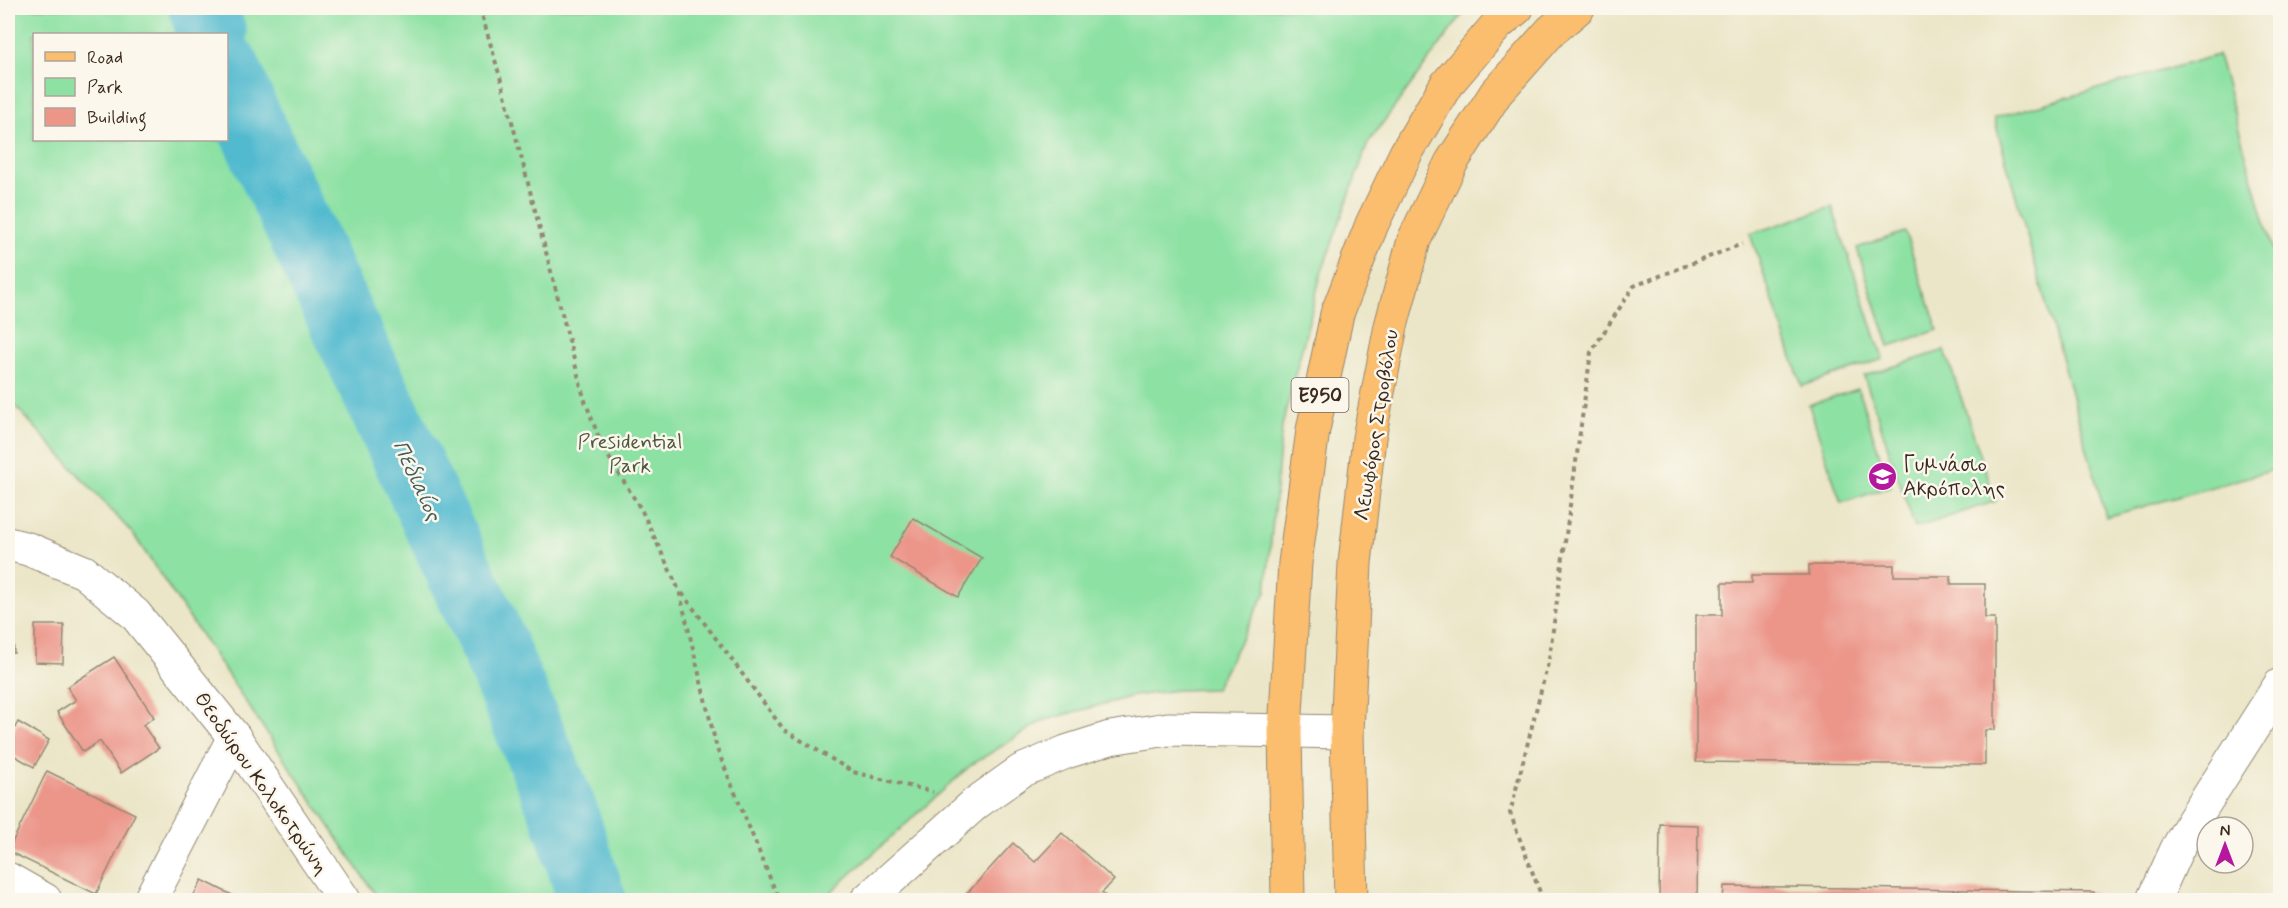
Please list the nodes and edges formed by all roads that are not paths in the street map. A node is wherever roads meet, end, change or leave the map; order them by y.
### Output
1 (1517, 8) edge
2 (1578, 8) edge
3 (8, 544) edge
4 (2275, 693) edge
5 (1285, 730) junction
6 (1347, 732) junction
7 (234, 737) junction
8 (8, 879) edge
9 (869, 899) edge
10 (45, 900) edge
11 (150, 900) edge
12 (344, 900) edge
13 (1288, 900) edge
14 (1351, 900) edge
15 (2154, 900) edge

1 - 5 main road, E950
2 - 6 main road, Λεωφόρος Στροβόλου / E950
3 - 7 street, Θεοδώρου Κολοκοτρώνη
4 - 15 street
5 - 6 street
5 - 9 street
5 - 13 main road, E950
6 - 14 main road, Λεωφόρος Στροβόλου / E950
7 - 11 street
7 - 12 street, Θεοδώρου Κολοκοτρώνη
8 - 10 street

